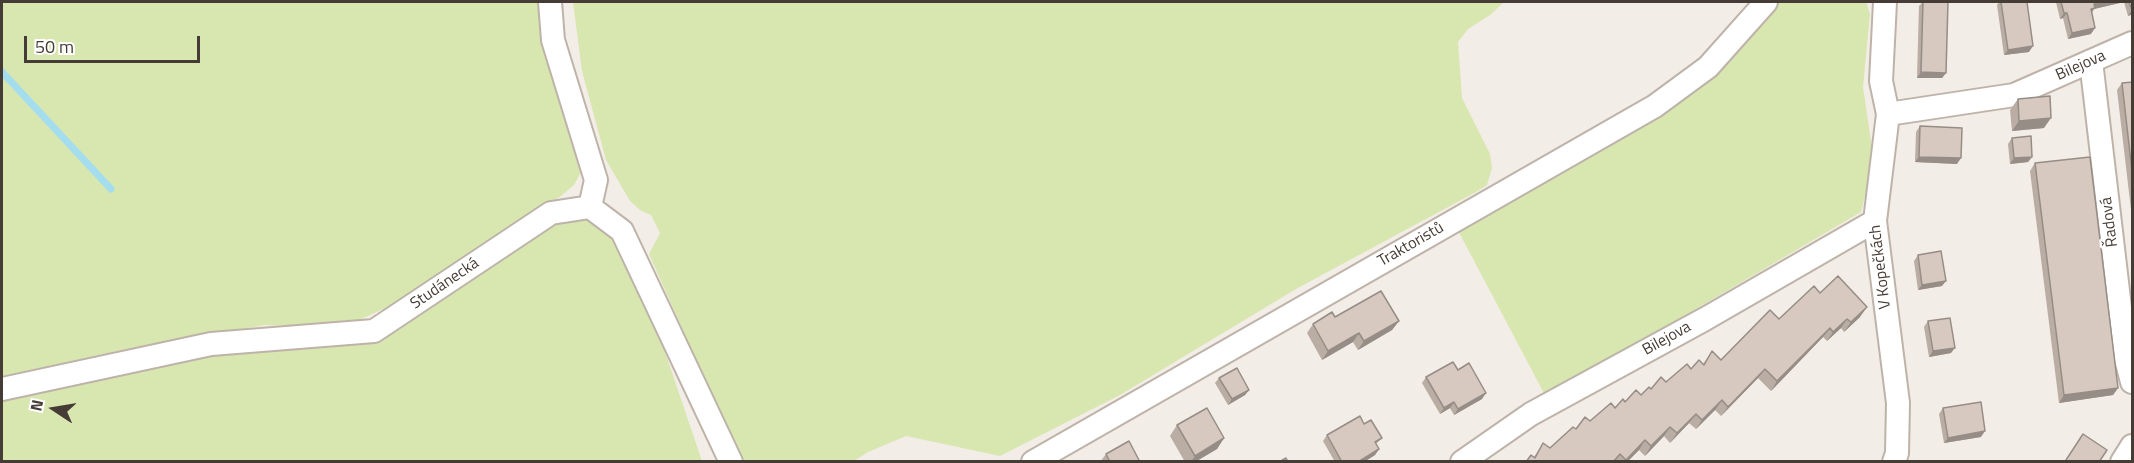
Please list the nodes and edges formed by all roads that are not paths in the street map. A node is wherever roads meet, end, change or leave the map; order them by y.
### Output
1 (550, 2) edge
2 (1766, 2) edge
3 (1885, 2) edge
4 (2133, 43) edge
5 (2091, 61) junction
6 (1888, 114) junction
7 (590, 207) junction
8 (1875, 221) junction
9 (2133, 382) edge
10 (2, 389) edge
11 (2133, 446) edge
12 (1057, 456) edge
13 (731, 462) edge
14 (1033, 462) edge
15 (1462, 462) edge
16 (1894, 462) edge
17 (2122, 462) edge

1 - 7 street
2 - 12 street, Traktoristů
3 - 6 street, V Kopečkách
4 - 5 street, Bilejova
5 - 6 street, Bilejova
5 - 9 street, Řadová
6 - 8 street, V Kopečkách
7 - 10 street, Studánecká
7 - 13 street
8 - 15 street, Bilejova
8 - 16 street, V Kopečkách
11 - 17 street
12 - 14 street, Traktoristů

